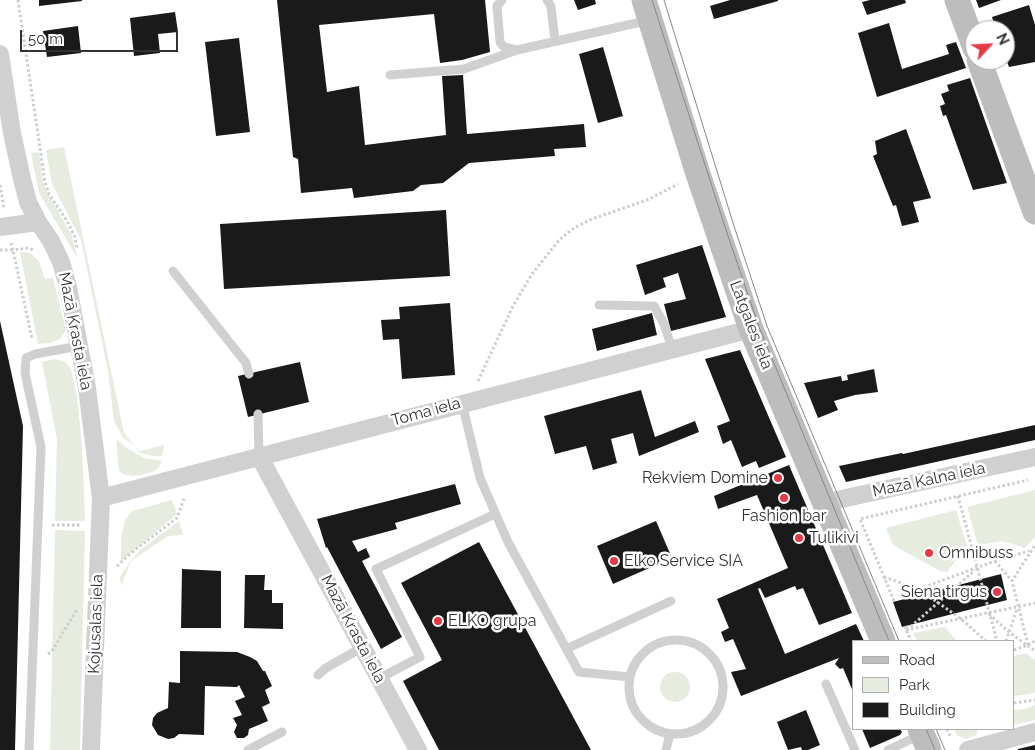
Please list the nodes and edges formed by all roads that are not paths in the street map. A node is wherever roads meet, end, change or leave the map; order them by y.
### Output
1 (502, 0) edge
2 (547, 0) edge
3 (957, 0) edge
4 (647, 10) edge
5 (965, 21) edge
6 (556, 41) junction
7 (518, 50) junction
8 (0, 54) edge
9 (983, 70) edge
10 (390, 75) dead end
11 (1035, 212) edge
12 (38, 222) junction
13 (0, 227) edge
14 (173, 271) dead end
15 (599, 304) dead end
16 (751, 329) junction
17 (79, 346) junction
18 (672, 349) junction
19 (249, 374) dead end
20 (462, 403) junction
21 (258, 414) dead end
22 (259, 456) junction
23 (1035, 457) edge
24 (101, 498) junction
25 (824, 504) junction
26 (495, 514) junction
27 (671, 601) dead end
28 (883, 640) edge
29 (363, 647) junction
30 (566, 649) junction
31 (318, 675) dead end
32 (630, 677) junction
33 (380, 678) junction
34 (826, 684) dead end
35 (282, 732) dead end
36 (1035, 732) edge
37 (670, 734) junction
38 (924, 738) edge
39 (29, 750) edge
40 (91, 750) edge
41 (248, 750) edge
42 (418, 750) edge
43 (666, 750) edge
44 (855, 750) edge
45 (888, 750) edge
46 (968, 750) edge

1 - 7 lane
2 - 6 lane
3 - 5 street
4 - 6 lane
4 - 16 street, Latgales iela
6 - 7 lane
7 - 10 lane
8 - 12 street, Mazā Krasta iela
9 - 11 street
12 - 13 street
12 - 17 street, Mazā Krasta iela
14 - 19 lane
15 - 18 lane
16 - 18 street, Toma iela
16 - 25 street, Latgales iela
17 - 24 street, Mazā Krasta iela
17 - 39 lane
18 - 20 street, Toma iela
20 - 22 street, Toma iela
20 - 26 lane
21 - 22 lane
22 - 24 street, Toma iela
22 - 29 street, Mazā Krasta iela
23 - 25 street, Mazā Kalna iela
24 - 40 street, Kojusalas iela
25 - 28 street, Latgales iela
26 - 30 lane
26 - 33 lane
27 - 30 lane
29 - 31 lane
29 - 33 street, Mazā Krasta iela
30 - 32 lane
32 - 37 lane
32 - 37 lane
33 - 42 street, Mazā Krasta iela
34 - 44 lane
35 - 41 lane
36 - 46 street
37 - 43 lane
38 - 45 lane

